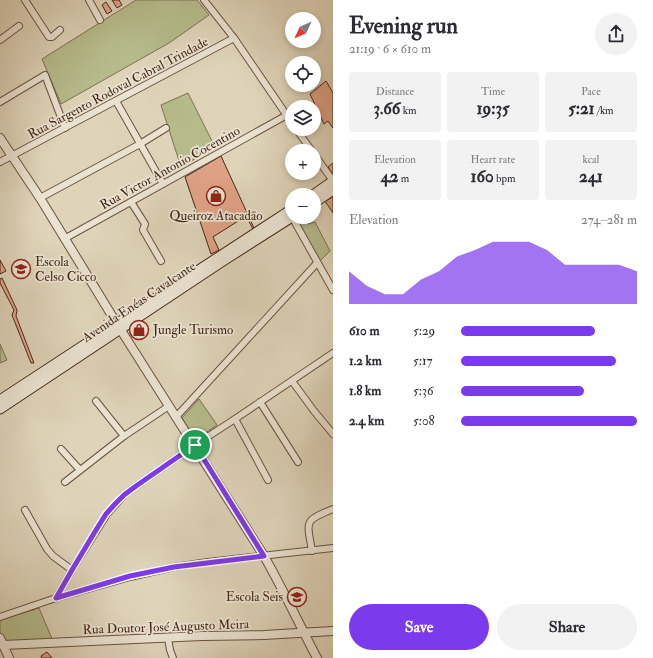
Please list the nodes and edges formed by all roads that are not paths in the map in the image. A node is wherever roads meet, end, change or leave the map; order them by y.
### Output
1 (25, 0) edge
2 (89, 0) edge
3 (204, 0) edge
4 (100, 20) dead end
5 (19, 26) dead end
6 (60, 30) dead end
7 (234, 38) junction
8 (0, 40) edge
9 (0, 102) edge
10 (116, 102) junction
11 (285, 112) edge
12 (285, 116) edge
13 (65, 128) junction
14 (166, 128) dead end
15 (0, 138) edge
16 (140, 144) junction
17 (12, 156) junction
18 (0, 162) edge
19 (321, 164) edge
20 (333, 181) edge
21 (163, 184) junction
22 (321, 189) edge
23 (333, 190) edge
24 (40, 198) junction
25 (321, 198) edge
26 (131, 202) junction
27 (285, 218) edge
28 (296, 224) edge
29 (64, 239) junction
30 (161, 261) dead end
31 (317, 263) junction
32 (333, 290) edge
33 (119, 327) junction
34 (333, 353) edge
35 (292, 381) junction
36 (10, 398) junction
37 (0, 400) edge
38 (96, 401) dead end
39 (260, 402) junction
40 (169, 406) junction
41 (0, 409) edge
42 (176, 417) junction
43 (235, 419) junction
44 (333, 434) edge
45 (124, 436) junction
46 (195, 445) junction
47 (61, 448) dead end
48 (298, 462) dead end
49 (80, 470) junction
50 (268, 480) dead end
51 (65, 482) dead end
52 (333, 509) edge
53 (25, 510) dead end
54 (333, 548) edge
55 (312, 551) junction
56 (264, 556) junction
57 (72, 570) junction
58 (56, 598) junction
59 (0, 617) edge
60 (333, 631) edge
61 (303, 633) junction
62 (168, 638) junction
63 (1, 643) edge
64 (9, 658) edge
65 (173, 658) edge
66 (317, 658) edge

1 - 6 street
2 - 4 street
3 - 7 street
5 - 8 street
7 - 10 street, Rua Sargento Rodoval Cabral Trindade
7 - 11 street
9 - 13 street
10 - 13 street, Rua Sargento Rodoval Cabral Trindade
10 - 16 street
12 - 21 street, Rua Victor Antonio Cocentino
13 - 17 street, Rua Sargento Rodoval Cabral Trindade
14 - 16 street
15 - 17 street
16 - 21 street
16 - 24 street
17 - 18 street, Rua Sargento Rodoval Cabral Trindade
17 - 24 street
19 - 20 street
20 - 22 main road
21 - 26 street, Rua Victor Antonio Cocentino
23 - 25 main road
24 - 29 street
26 - 29 street, Rua Victor Antonio Cocentino
26 - 30 street
27 - 33 main road, Avenida Enéas Cavalcante
28 - 31 street
29 - 33 street
31 - 32 street
31 - 42 street
33 - 36 main road, Avenida Enéas Cavalcante
33 - 40 street
34 - 35 street
35 - 39 street
35 - 44 street
36 - 37 main road, Avenida Enéas Cavalcante
36 - 41 main road, Avenida Enéas Cavalcante
38 - 45 street
39 - 43 street
39 - 48 street
40 - 42 street
40 - 45 street
42 - 46 street
43 - 46 street
43 - 50 street
45 - 49 street
46 - 56 street
46 - 57 street
47 - 49 street
49 - 51 street
52 - 55 street
53 - 57 street
54 - 55 street
55 - 56 street
56 - 58 street
56 - 61 street
57 - 58 street
58 - 59 street
60 - 61 street, Rua Doutor José Augusto Meira
61 - 62 street, Rua Doutor José Augusto Meira
61 - 66 street
62 - 63 street, Rua Doutor José Augusto Meira
62 - 65 street
63 - 64 street

